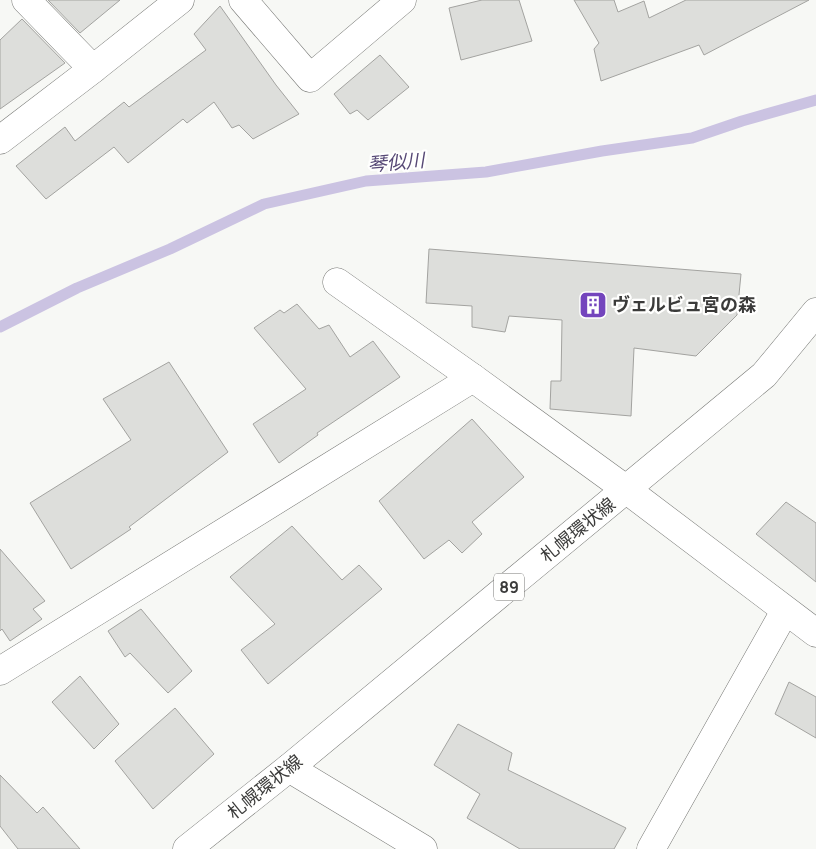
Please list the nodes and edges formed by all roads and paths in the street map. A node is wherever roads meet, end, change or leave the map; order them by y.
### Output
1 (26, 0) edge
2 (180, 0) edge
3 (243, 0) edge
4 (402, 0) edge
5 (93, 69) junction
6 (0, 140) edge
7 (337, 282) dead end
8 (816, 312) edge
9 (473, 378) junction
10 (627, 490) junction
11 (785, 610) junction
12 (816, 633) edge
13 (0, 671) edge
14 (289, 768) junction
15 (187, 849) edge
16 (422, 849) edge
17 (651, 849) edge

1 - 5 street
2 - 5 street
3 - 4 street
5 - 6 street
7 - 9 street
8 - 10 street, 札幌環状線 / 89
9 - 10 street
9 - 13 street
10 - 11 street
10 - 14 street, 札幌環状線 / 89
11 - 12 street
11 - 17 street
14 - 15 street, 札幌環状線 / 89
14 - 16 street

